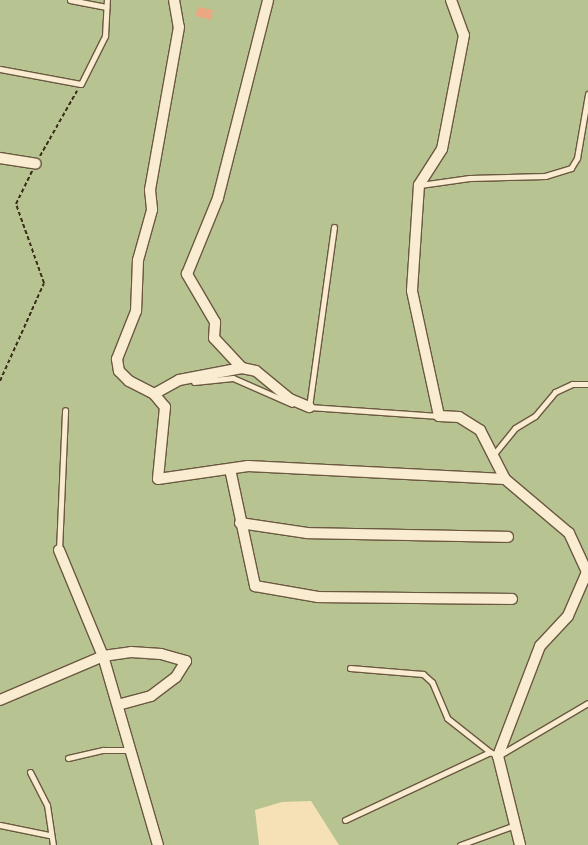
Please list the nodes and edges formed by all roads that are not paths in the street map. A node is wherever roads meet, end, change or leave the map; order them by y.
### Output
1 (70, 0) edge
2 (107, 0) edge
3 (174, 0) edge
4 (268, 0) edge
5 (452, 0) edge
6 (106, 7) junction
7 (0, 69) edge
8 (588, 94) edge
9 (0, 158) edge
10 (36, 164) road end
11 (419, 186) junction
12 (334, 227) dead end
13 (242, 368) junction
14 (588, 384) edge
15 (154, 394) junction
16 (308, 407) junction
17 (65, 410) dead end
18 (439, 416) junction
19 (494, 454) junction
20 (230, 469) junction
21 (505, 478) junction
22 (240, 523) junction
23 (508, 537) dead end
24 (59, 550) joint
25 (512, 599) dead end
26 (103, 656) junction
27 (350, 668) dead end
28 (0, 700) edge
29 (588, 704) edge
30 (118, 705) junction
31 (129, 750) junction
32 (494, 754) junction
33 (68, 758) dead end
34 (30, 772) dead end
35 (346, 820) dead end
36 (0, 825) edge
37 (515, 825) junction
38 (49, 835) junction
39 (53, 845) edge
40 (158, 845) edge
41 (460, 845) edge
42 (520, 845) edge

1 - 6 lane
2 - 6 lane
3 - 15 street
4 - 13 street
5 - 11 street
6 - 7 lane
8 - 11 lane
9 - 10 street
11 - 18 street
12 - 16 lane
13 - 15 street
13 - 16 street
14 - 19 lane
15 - 16 lane
15 - 20 street
16 - 18 lane
17 - 24 lane
18 - 19 street
19 - 21 street
20 - 21 street
20 - 22 street
21 - 32 street
22 - 23 street
22 - 25 street
24 - 26 street
26 - 28 street
26 - 30 street
26 - 30 street
27 - 32 lane
29 - 32 lane
30 - 31 street
31 - 33 lane
31 - 40 street
32 - 35 lane
32 - 37 street
34 - 38 lane
36 - 38 lane
37 - 41 lane
37 - 42 street
38 - 39 lane

